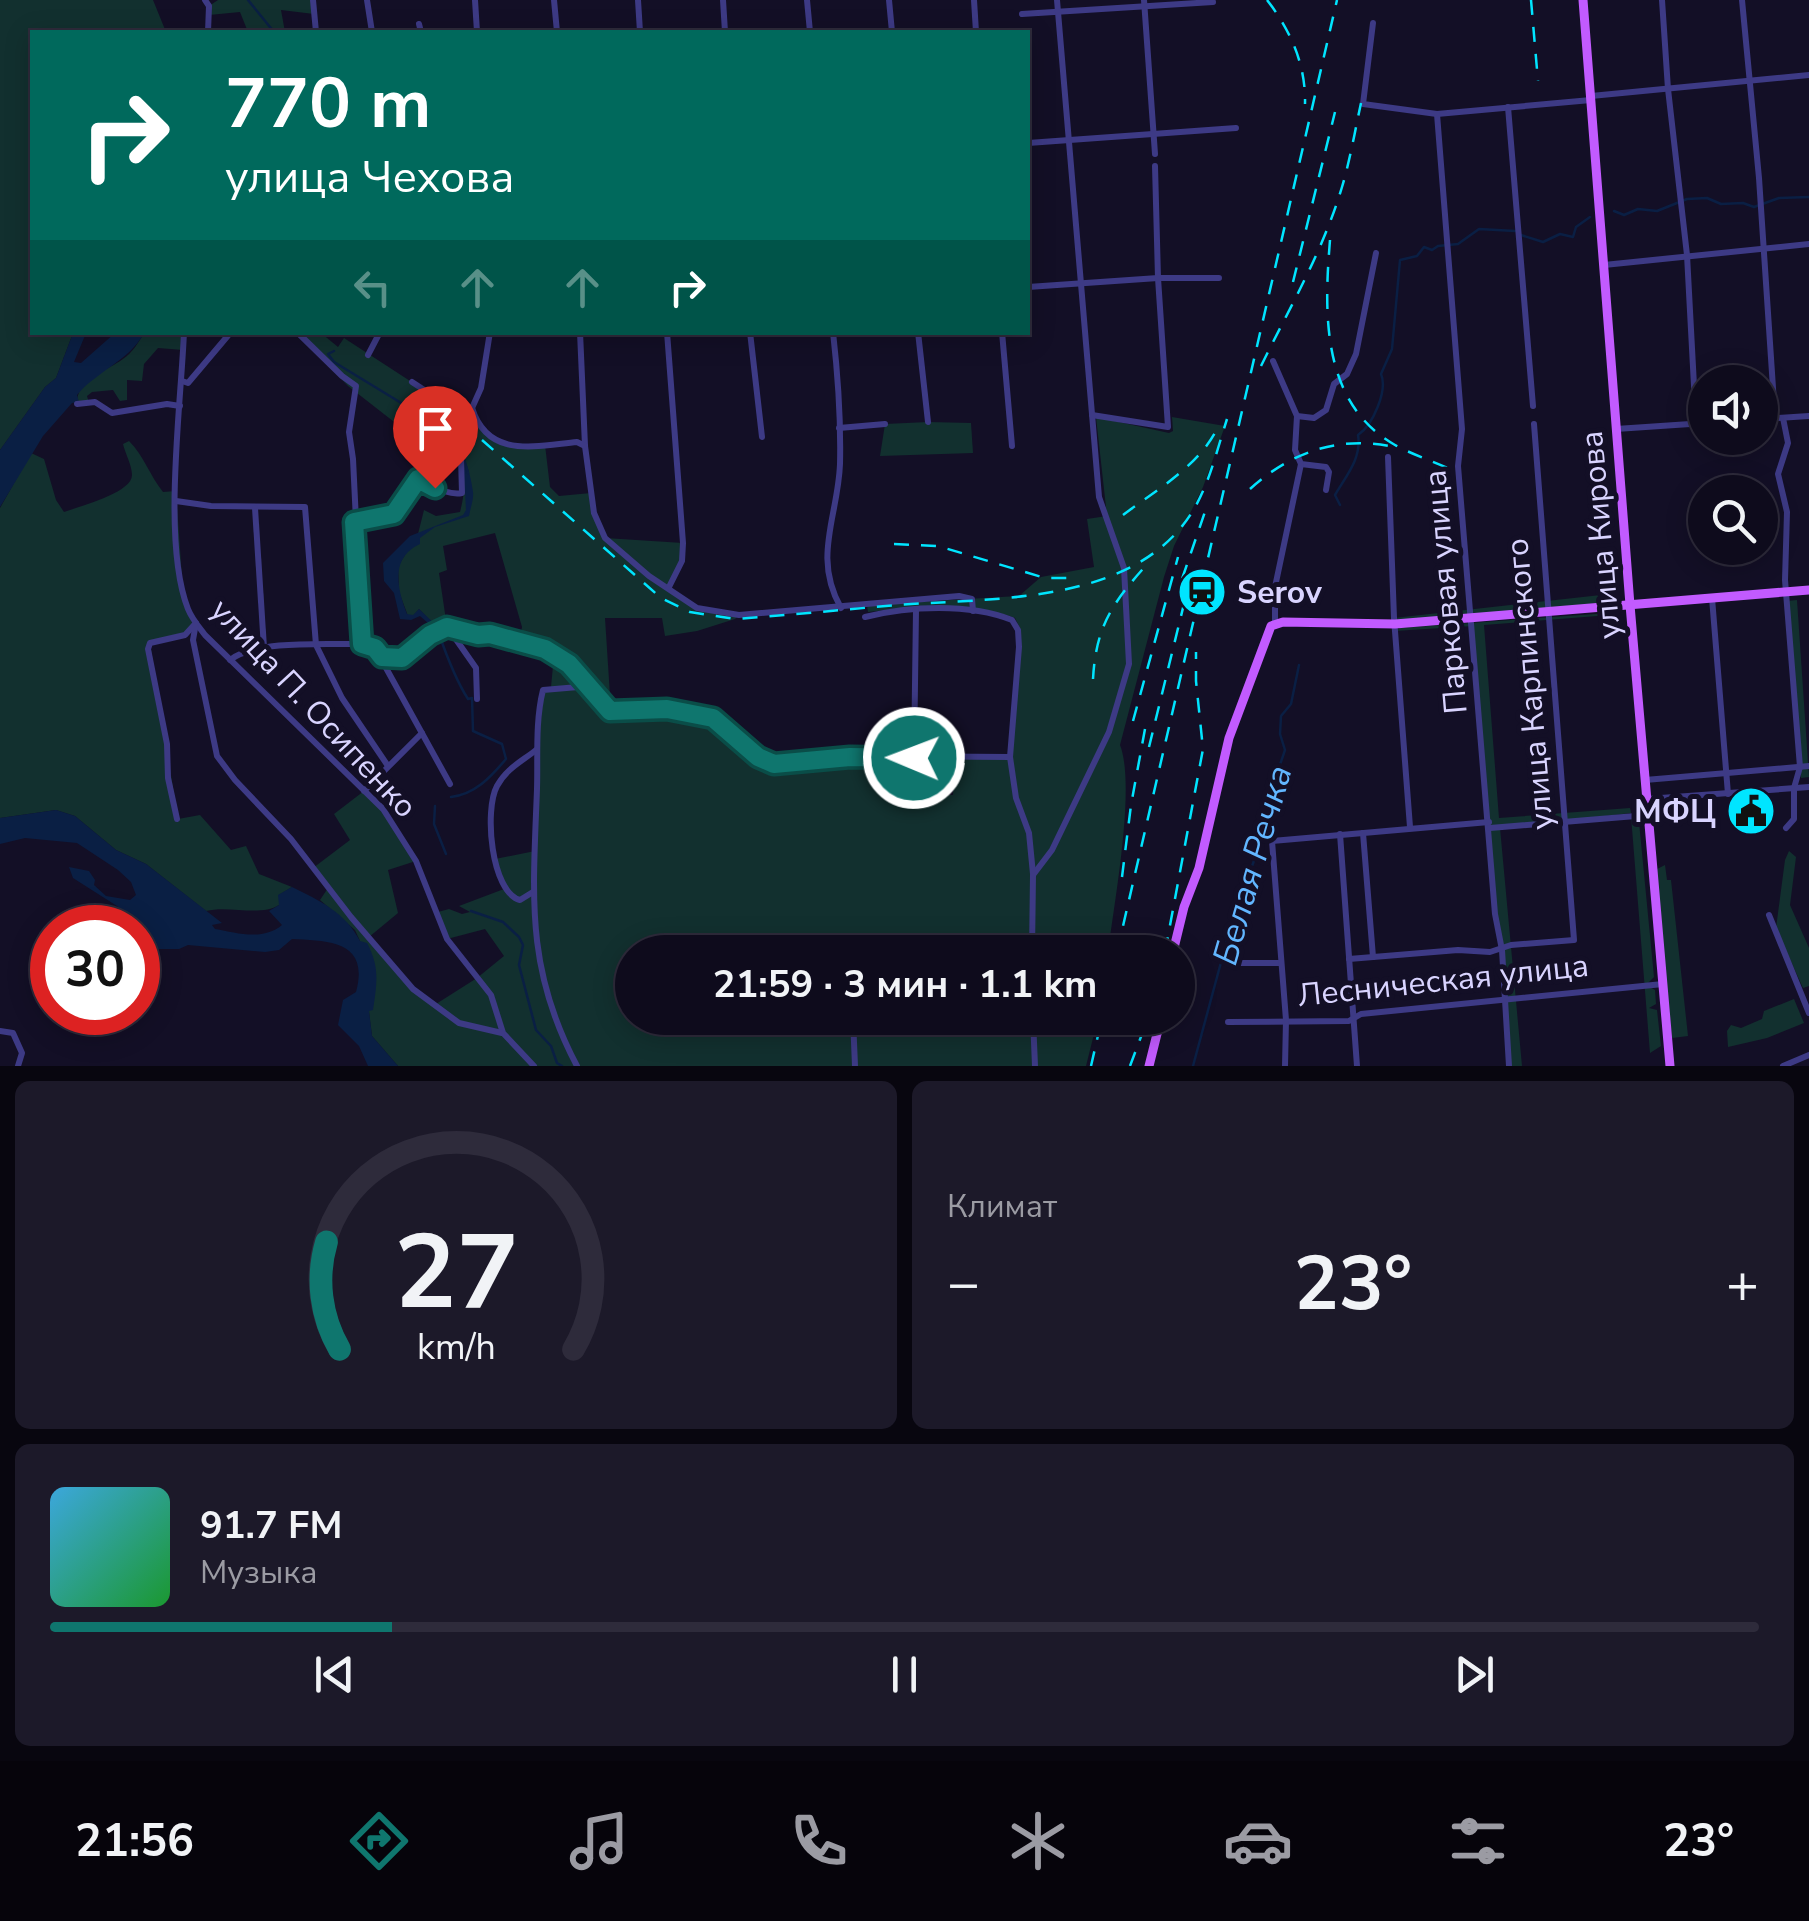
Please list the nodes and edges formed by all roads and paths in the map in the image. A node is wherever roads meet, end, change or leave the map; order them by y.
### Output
1 (205, 0) edge
2 (313, 0) edge
3 (368, 0) edge
4 (474, 0) edge
5 (554, 0) edge
6 (638, 0) edge
7 (723, 0) edge
8 (807, 0) edge
9 (889, 0) edge
10 (974, 0) edge
11 (1057, 0) edge
12 (1584, 0) edge
13 (1662, 0) edge
14 (1742, 0) edge
15 (1144, 2) edge
16 (1214, 2) edge
17 (1058, 12) junction
18 (1022, 14) dead end
19 (1373, 23) dead end
20 (208, 30) edge
21 (316, 30) edge
22 (372, 30) edge
23 (477, 30) edge
24 (557, 30) edge
25 (640, 30) edge
26 (725, 30) edge
27 (810, 30) edge
28 (892, 30) edge
29 (976, 30) edge
30 (1809, 76) edge
31 (1748, 81) junction
32 (1668, 89) junction
33 (1591, 98) junction
34 (1508, 107) junction
35 (1437, 114) junction
36 (1236, 128) dead end
37 (1153, 132) junction
38 (1069, 140) junction
39 (1030, 143) edge
40 (1155, 154) dead end
41 (1156, 166) dead end
42 (1809, 244) edge
43 (1762, 248) junction
44 (1376, 253) dead end
45 (1687, 255) junction
46 (1604, 265) junction
47 (1158, 278) junction
48 (1218, 278) dead end
49 (1081, 282) junction
50 (1030, 287) edge
51 (184, 335) edge
52 (229, 335) edge
53 (301, 335) edge
54 (378, 335) edge
55 (490, 335) edge
56 (580, 335) edge
57 (667, 335) edge
58 (750, 335) edge
59 (833, 335) edge
60 (918, 335) edge
61 (1002, 335) edge
62 (368, 355) dead end
63 (1273, 361) dead end
64 (1696, 365) edge
65 (182, 381) junction
66 (412, 382) dead end
67 (77, 404) dead end
68 (180, 406) junction
69 (1533, 406) dead end
70 (472, 408) junction
71 (1092, 415) junction
72 (1298, 416) junction
73 (1809, 416) edge
74 (1779, 418) junction
75 (928, 422) dead end
76 (886, 424) dead end
77 (1534, 424) dead end
78 (1688, 424) edge
79 (839, 428) junction
80 (1616, 428) junction
81 (436, 435) dead end
82 (762, 437) dead end
83 (585, 446) junction
84 (1012, 446) dead end
85 (1388, 457) dead end
86 (1301, 464) junction
87 (1326, 490) dead end
88 (176, 501) junction
89 (254, 508) junction
90 (354, 522) junction
91 (670, 587) junction
92 (1809, 590) edge
93 (1786, 592) junction
94 (1712, 598) junction
95 (1630, 605) junction
96 (841, 608) junction
97 (916, 610) junction
98 (973, 611) junction
99 (1548, 612) junction
100 (864, 617) dead end
101 (1473, 618) junction
102 (196, 623) junction
103 (1275, 624) junction
104 (1395, 624) junction
105 (443, 629) junction
106 (362, 644) junction
107 (316, 646) junction
108 (264, 648) junction
109 (382, 657) junction
110 (230, 660) junction
111 (591, 686) junction
112 (477, 699) dead end
113 (422, 733) junction
114 (537, 749) junction
115 (1010, 757) junction
116 (914, 758) junction
117 (388, 766) junction
118 (1804, 767) edge
119 (1727, 774) junction
120 (1645, 780) junction
121 (450, 784) dead end
122 (1809, 787) edge
123 (1794, 788) junction
124 (364, 791) junction
125 (1728, 794) junction
126 (1647, 800) junction
127 (1648, 815) junction
128 (177, 819) dead end
129 (1566, 822) junction
130 (1490, 825) junction
131 (1410, 828) junction
132 (1786, 828) dead end
133 (1363, 833) junction
134 (1340, 834) junction
135 (1033, 875) junction
136 (534, 891) junction
137 (1769, 916) dead end
138 (1032, 935) edge
139 (1177, 935) edge
140 (1502, 950) junction
141 (1373, 957) junction
142 (1349, 959) junction
143 (1280, 962) junction
144 (1238, 963) dead end
145 (1663, 984) junction
146 (1504, 1001) junction
147 (1809, 1013) edge
148 (1354, 1018) junction
149 (1286, 1020) junction
150 (1228, 1022) dead end
151 (0, 1031) edge
152 (503, 1033) junction
153 (854, 1035) edge
154 (1034, 1035) edge
155 (1156, 1035) edge
156 (1809, 1055) edge
157 (18, 1066) edge
158 (534, 1066) edge
159 (577, 1066) edge
160 (855, 1066) edge
161 (1035, 1066) edge
162 (1149, 1066) edge
163 (1285, 1066) edge
164 (1357, 1066) edge
165 (1509, 1066) edge
166 (1670, 1066) edge
167 (1784, 1066) edge

1 - 20 street
2 - 21 street
3 - 22 street
4 - 23 street
5 - 24 street
6 - 25 street
7 - 26 street
8 - 27 street
9 - 28 street
10 - 29 street
11 - 17 street
12 - 33 main road, улица Кирова
13 - 32 street
14 - 31 street
15 - 16 street
15 - 17 street
15 - 37 street
17 - 18 street
17 - 38 street
19 - 35 street
30 - 31 street
31 - 32 street
31 - 43 street
32 - 33 street
32 - 45 street
33 - 34 street
33 - 46 main road, улица Кирова
34 - 35 street
34 - 69 street
35 - 101 street, Парковая улица
36 - 37 street
37 - 38 street
37 - 40 street
38 - 39 street
38 - 49 street
41 - 47 street
42 - 43 street
43 - 45 street
43 - 74 street
44 - 72 street
45 - 46 street
45 - 64 street
46 - 80 main road, улица Кирова
47 - 48 street
47 - 49 street
47 - 71 street
49 - 50 street
49 - 71 street
51 - 65 street, улица П. Осипенко
52 - 65 street
53 - 90 street
54 - 62 street
55 - 70 street
56 - 83 street
57 - 91 street
58 - 82 street
59 - 79 street
60 - 75 street
61 - 84 street
63 - 72 street
65 - 68 street, улица П. Осипенко
66 - 70 street
67 - 68 street
68 - 88 street, улица П. Осипенко
70 - 83 street
71 - 135 street
72 - 86 street
73 - 74 street
74 - 93 street
76 - 79 street
77 - 99 street, улица Карпинского
78 - 80 street
79 - 96 street
80 - 95 main road, улица Кирова
81 - 90 street
83 - 91 street
85 - 104 street
86 - 87 street
86 - 103 street
88 - 89 street
88 - 102 street, улица П. Осипенко
89 - 107 street
89 - 108 street
90 - 106 street
91 - 96 street
92 - 93 main road
93 - 94 main road
93 - 118 street
94 - 95 main road
94 - 119 street
95 - 99 main road
95 - 120 main road, улица Кирова
96 - 98 street
97 - 98 street
97 - 100 street
97 - 116 street
98 - 115 street
99 - 101 main road
99 - 129 street, улица Карпинского
101 - 104 main road
101 - 130 street, Парковая улица
102 - 110 street, улица П. Осипенко
102 - 128 street
102 - 152 street
103 - 104 main road
103 - 139 main road
104 - 131 street
105 - 109 street
105 - 111 street
105 - 112 street
106 - 107 street
106 - 109 street
107 - 108 street
107 - 117 street
108 - 110 street
109 - 113 street
110 - 124 street, улица П. Осипенко
111 - 114 street
111 - 116 street
113 - 117 street
113 - 121 street
114 - 136 street
114 - 136 street
115 - 116 street
115 - 135 street
117 - 124 street
118 - 119 street
118 - 123 street
119 - 120 street
119 - 125 street
120 - 126 main road, улица Кирова
122 - 123 street
123 - 125 street
123 - 132 street
124 - 152 street, улица П. Осипенко
125 - 126 street
126 - 127 main road, улица Кирова
127 - 129 street
127 - 145 main road, улица Кирова
129 - 130 street
129 - 140 street, улица Карпинского
130 - 131 street
130 - 140 street, Парковая улица
131 - 133 street
133 - 134 street
133 - 141 street
134 - 142 street
134 - 143 street
135 - 138 street
136 - 159 street
137 - 147 street
140 - 141 street
140 - 146 street, Парковая улица
141 - 142 street
142 - 148 street
143 - 144 street
143 - 149 street
145 - 146 street, Лесническая улица
145 - 166 main road, улица Кирова
146 - 148 street, Лесническая улица
146 - 165 street, Парковая улица
148 - 149 street, Лесническая улица
148 - 164 street
149 - 150 street, Лесническая улица
149 - 163 street
151 - 157 street
152 - 158 street
153 - 160 street
154 - 161 street
155 - 162 main road
156 - 167 street

